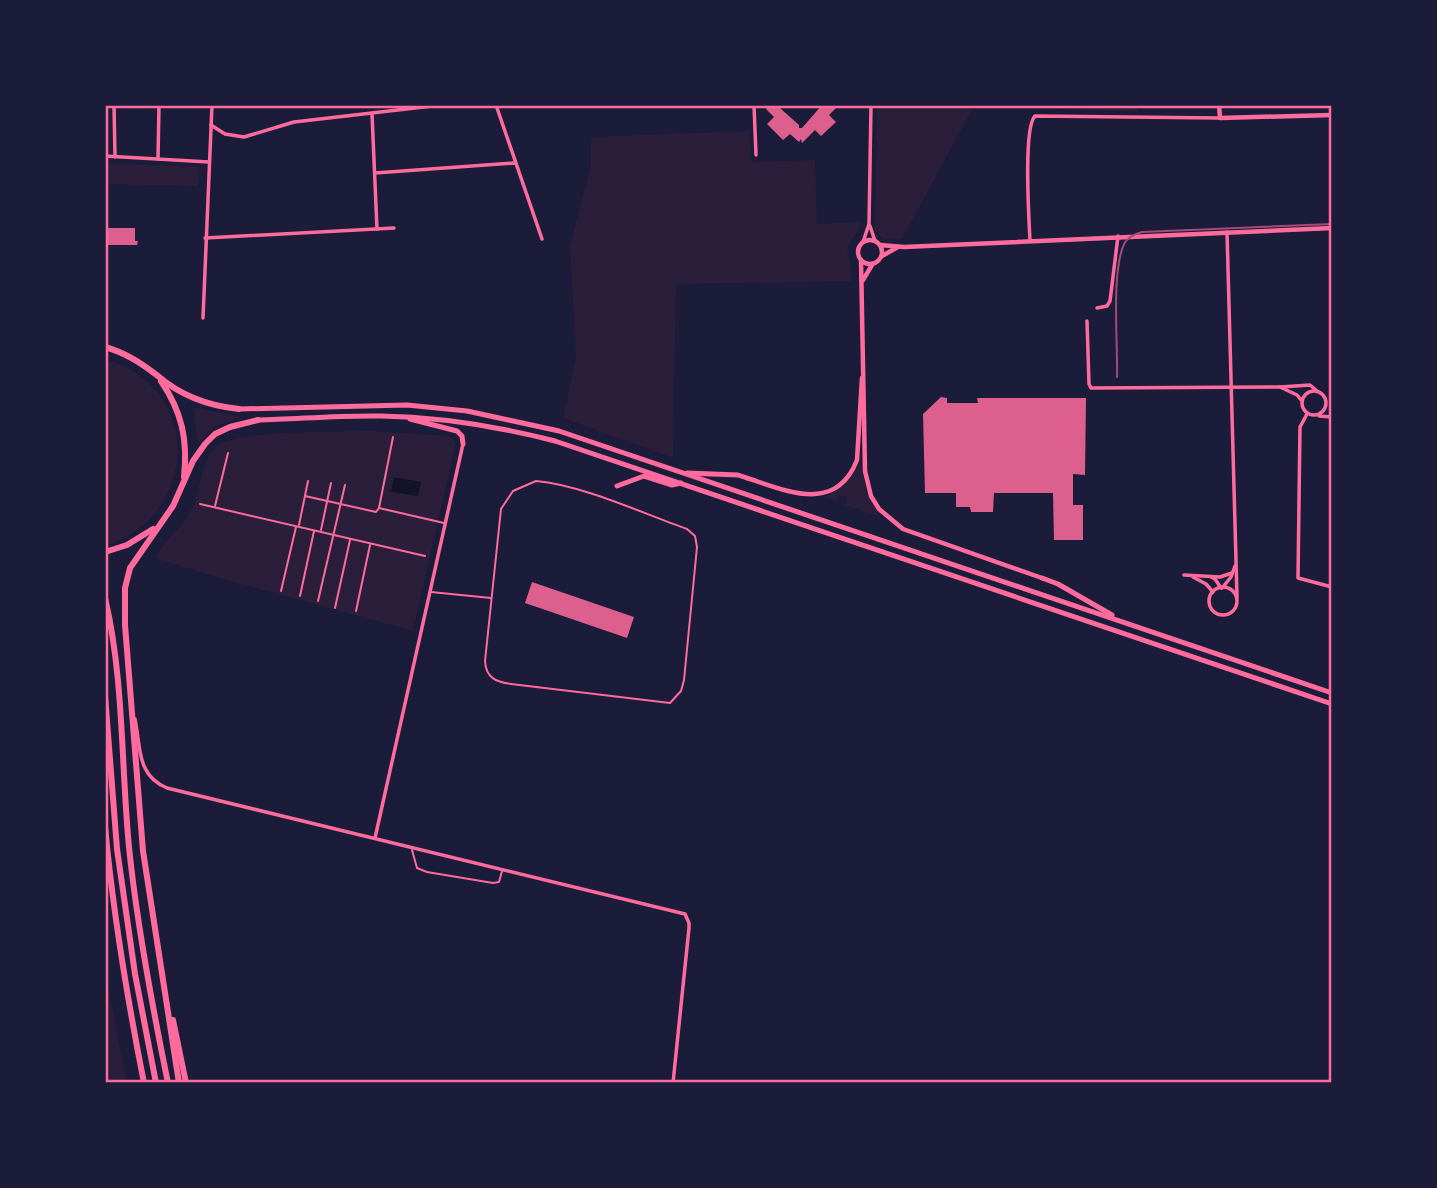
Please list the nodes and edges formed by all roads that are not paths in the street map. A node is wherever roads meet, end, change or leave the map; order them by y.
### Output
1 (114, 105) edge
2 (159, 105) edge
3 (212, 105) edge
4 (441, 105) edge
5 (496, 105) edge
6 (754, 105) edge
7 (871, 105) edge
8 (1219, 105) edge
9 (372, 114) junction
10 (1332, 115) edge
11 (1220, 118) junction
12 (211, 125) junction
13 (756, 155) dead end
14 (105, 156) edge
15 (115, 157) junction
16 (158, 159) junction
17 (209, 162) junction
18 (516, 163) junction
19 (375, 173) junction
20 (869, 224) junction
21 (394, 228) dead end
22 (1332, 228) edge
23 (377, 229) junction
24 (1227, 232) junction
25 (1118, 236) junction
26 (205, 238) junction
27 (542, 239) dead end
28 (1030, 240) junction
29 (863, 242) junction
30 (877, 243) junction
31 (899, 247) junction
32 (881, 256) junction
33 (861, 260) junction
34 (872, 265) junction
35 (862, 281) junction
36 (1097, 307) dead end
37 (203, 318) dead end
38 (1087, 321) dead end
39 (105, 347) edge
40 (862, 374) junction
41 (158, 377) junction
42 (1231, 387) junction
43 (1280, 387) junction
44 (1317, 391) junction
45 (1302, 401) junction
46 (1327, 403) junction
47 (1332, 407) edge
48 (239, 409) joint
49 (1307, 414) junction
50 (397, 416) junction
51 (1317, 416) junction
52 (1332, 417) edge
53 (258, 420) joint
54 (393, 437) dead end
55 (463, 444) joint
56 (228, 453) dead end
57 (681, 473) junction
58 (747, 478) joint
59 (308, 481) dead end
60 (183, 482) junction
61 (331, 483) dead end
62 (683, 483) junction
63 (345, 485) dead end
64 (618, 486) dead end
65 (306, 496) junction
66 (327, 501) junction
67 (200, 504) dead end
68 (340, 504) junction
69 (215, 507) junction
70 (379, 508) junction
71 (445, 523) junction
72 (158, 526) junction
73 (297, 526) junction
74 (314, 530) junction
75 (321, 531) junction
76 (333, 534) junction
77 (351, 539) junction
78 (370, 544) junction
79 (105, 552) edge
80 (425, 556) dead end
81 (1236, 564) junction
82 (1232, 573) junction
83 (1209, 576) junction
84 (1041, 578) joint
85 (1332, 587) edge
86 (1221, 588) junction
87 (281, 591) dead end
88 (430, 592) junction
89 (1213, 592) junction
90 (300, 596) dead end
91 (1237, 597) junction
92 (105, 598) edge
93 (492, 598) junction
94 (318, 601) dead end
95 (335, 608) dead end
96 (356, 611) dead end
97 (1124, 622) junction
98 (1332, 693) edge
99 (105, 695) edge
100 (130, 697) junction
101 (1332, 704) edge
102 (105, 826) edge
103 (375, 839) junction
104 (412, 849) junction
105 (502, 870) junction
106 (163, 968) junction
107 (144, 1083) edge
108 (156, 1083) edge
109 (168, 1083) edge
110 (179, 1083) edge
111 (186, 1083) edge
112 (674, 1083) edge

1 - 15 street
2 - 16 street
3 - 12 street
4 - 9 street
5 - 18 street
6 - 13 street
7 - 20 street
8 - 11 street
9 - 12 street
9 - 19 street
10 - 11 street
11 - 28 street
12 - 17 street
14 - 15 street
15 - 16 street
16 - 17 street
17 - 26 street
18 - 19 street
18 - 27 street
19 - 23 street
20 - 29 street
20 - 30 street
21 - 23 street
22 - 24 street
23 - 26 street
24 - 25 street
24 - 42 street
25 - 28 street
25 - 36 street
26 - 37 street
28 - 31 street
29 - 30 street
29 - 33 street
30 - 31 street
30 - 32 street
31 - 32 street
32 - 34 street
33 - 34 street
33 - 35 street
34 - 35 street
35 - 40 street
38 - 42 street
39 - 41 highway
40 - 58 street
40 - 84 street
41 - 48 highway
41 - 60 highway
42 - 43 street
42 - 81 street
43 - 44 street
43 - 45 street
44 - 45 street
44 - 46 street
45 - 49 street
46 - 47 street
46 - 51 street
48 - 57 main road
49 - 51 street
49 - 85 street
50 - 53 main road
50 - 55 main road
50 - 62 main road
51 - 52 street
53 - 60 highway
54 - 70 lane
55 - 71 street
56 - 69 lane
57 - 58 main road
57 - 97 main road
59 - 65 lane
60 - 72 highway
61 - 66 lane
62 - 64 main road
62 - 101 main road
63 - 68 lane
65 - 66 lane
65 - 73 lane
66 - 68 lane
66 - 75 lane
67 - 69 lane
68 - 70 lane
68 - 76 lane
69 - 73 lane
70 - 71 lane
71 - 88 street
72 - 79 highway
72 - 100 highway
73 - 74 lane
73 - 87 lane
74 - 75 lane
74 - 90 lane
75 - 76 lane
76 - 77 lane
76 - 94 lane
77 - 78 lane
77 - 95 lane
78 - 80 lane
78 - 96 lane
81 - 82 street
81 - 91 street
82 - 83 street
82 - 86 street
83 - 86 street
83 - 89 street
84 - 97 main road
86 - 89 street
86 - 91 street
88 - 93 lane
88 - 103 street
89 - 91 street
92 - 109 highway
93 - 93 lane
97 - 98 main road
99 - 108 highway
100 - 103 street
100 - 106 highway
102 - 107 highway
103 - 104 street
104 - 105 street
104 - 105 lane
105 - 112 street
106 - 110 highway
106 - 111 highway

